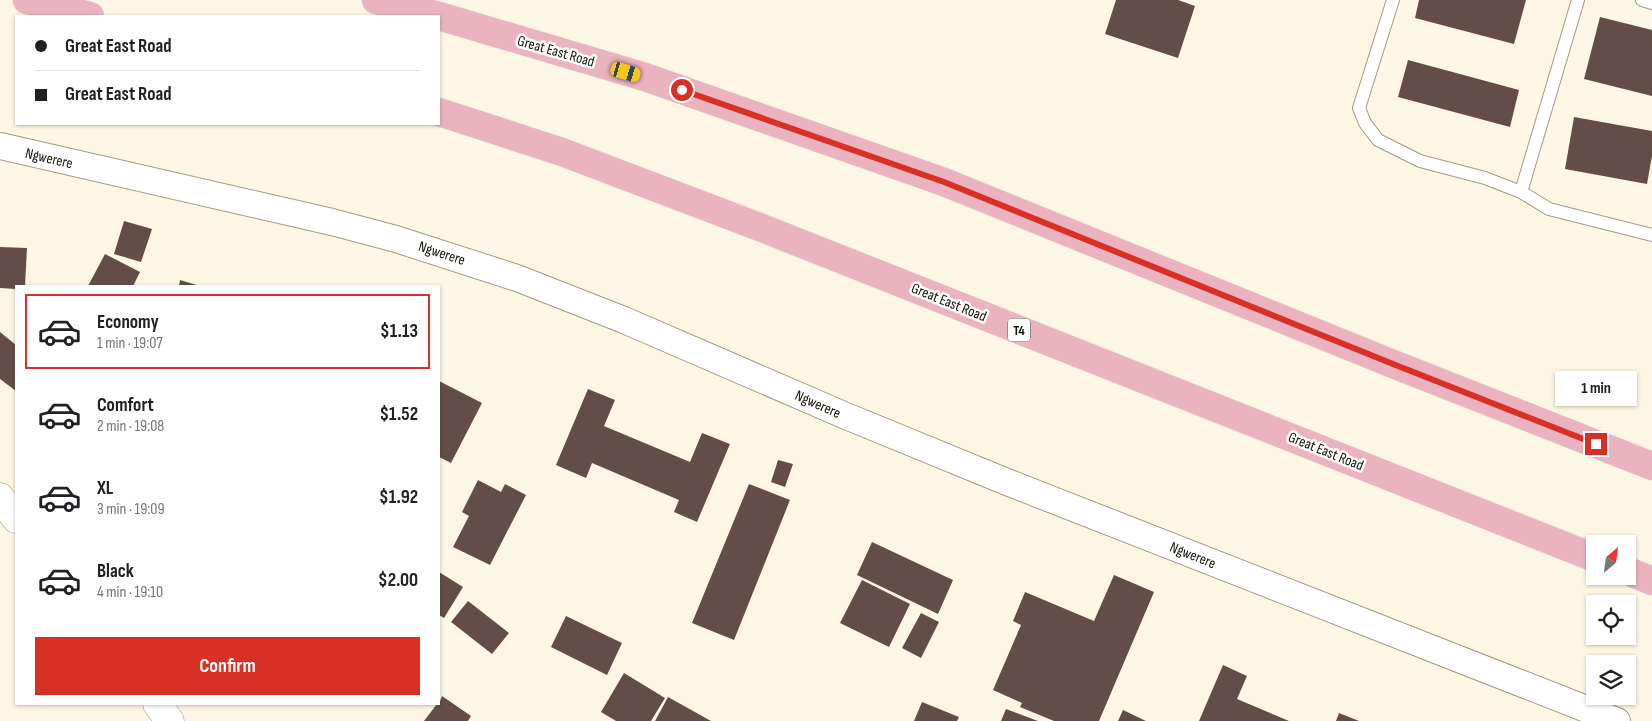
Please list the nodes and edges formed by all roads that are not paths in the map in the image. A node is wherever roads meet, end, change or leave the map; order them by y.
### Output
1 (27, 0) edge
2 (376, 0) edge
3 (1393, 0) edge
4 (1578, 0) edge
5 (1642, 0) edge
6 (1652, 3) edge
7 (86, 15) edge
8 (435, 15) edge
9 (440, 16) edge
10 (440, 112) edge
11 (0, 146) edge
12 (1520, 192) junction
13 (1652, 235) edge
14 (1652, 466) edge
15 (0, 497) edge
16 (15, 518) edge
17 (1586, 554) edge
18 (1636, 574) edge
19 (1652, 581) edge
20 (158, 705) edge
21 (170, 721) edge
22 (1617, 721) edge

1 - 7 main road
2 - 8 main road, Great East Road
3 - 12 lane
4 - 12 lane
5 - 6 lane
9 - 14 main road, Great East Road
10 - 17 main road, Great East Road / T4
11 - 22 street, Ngwerere
12 - 13 lane
15 - 16 main road
18 - 19 main road
20 - 21 main road

